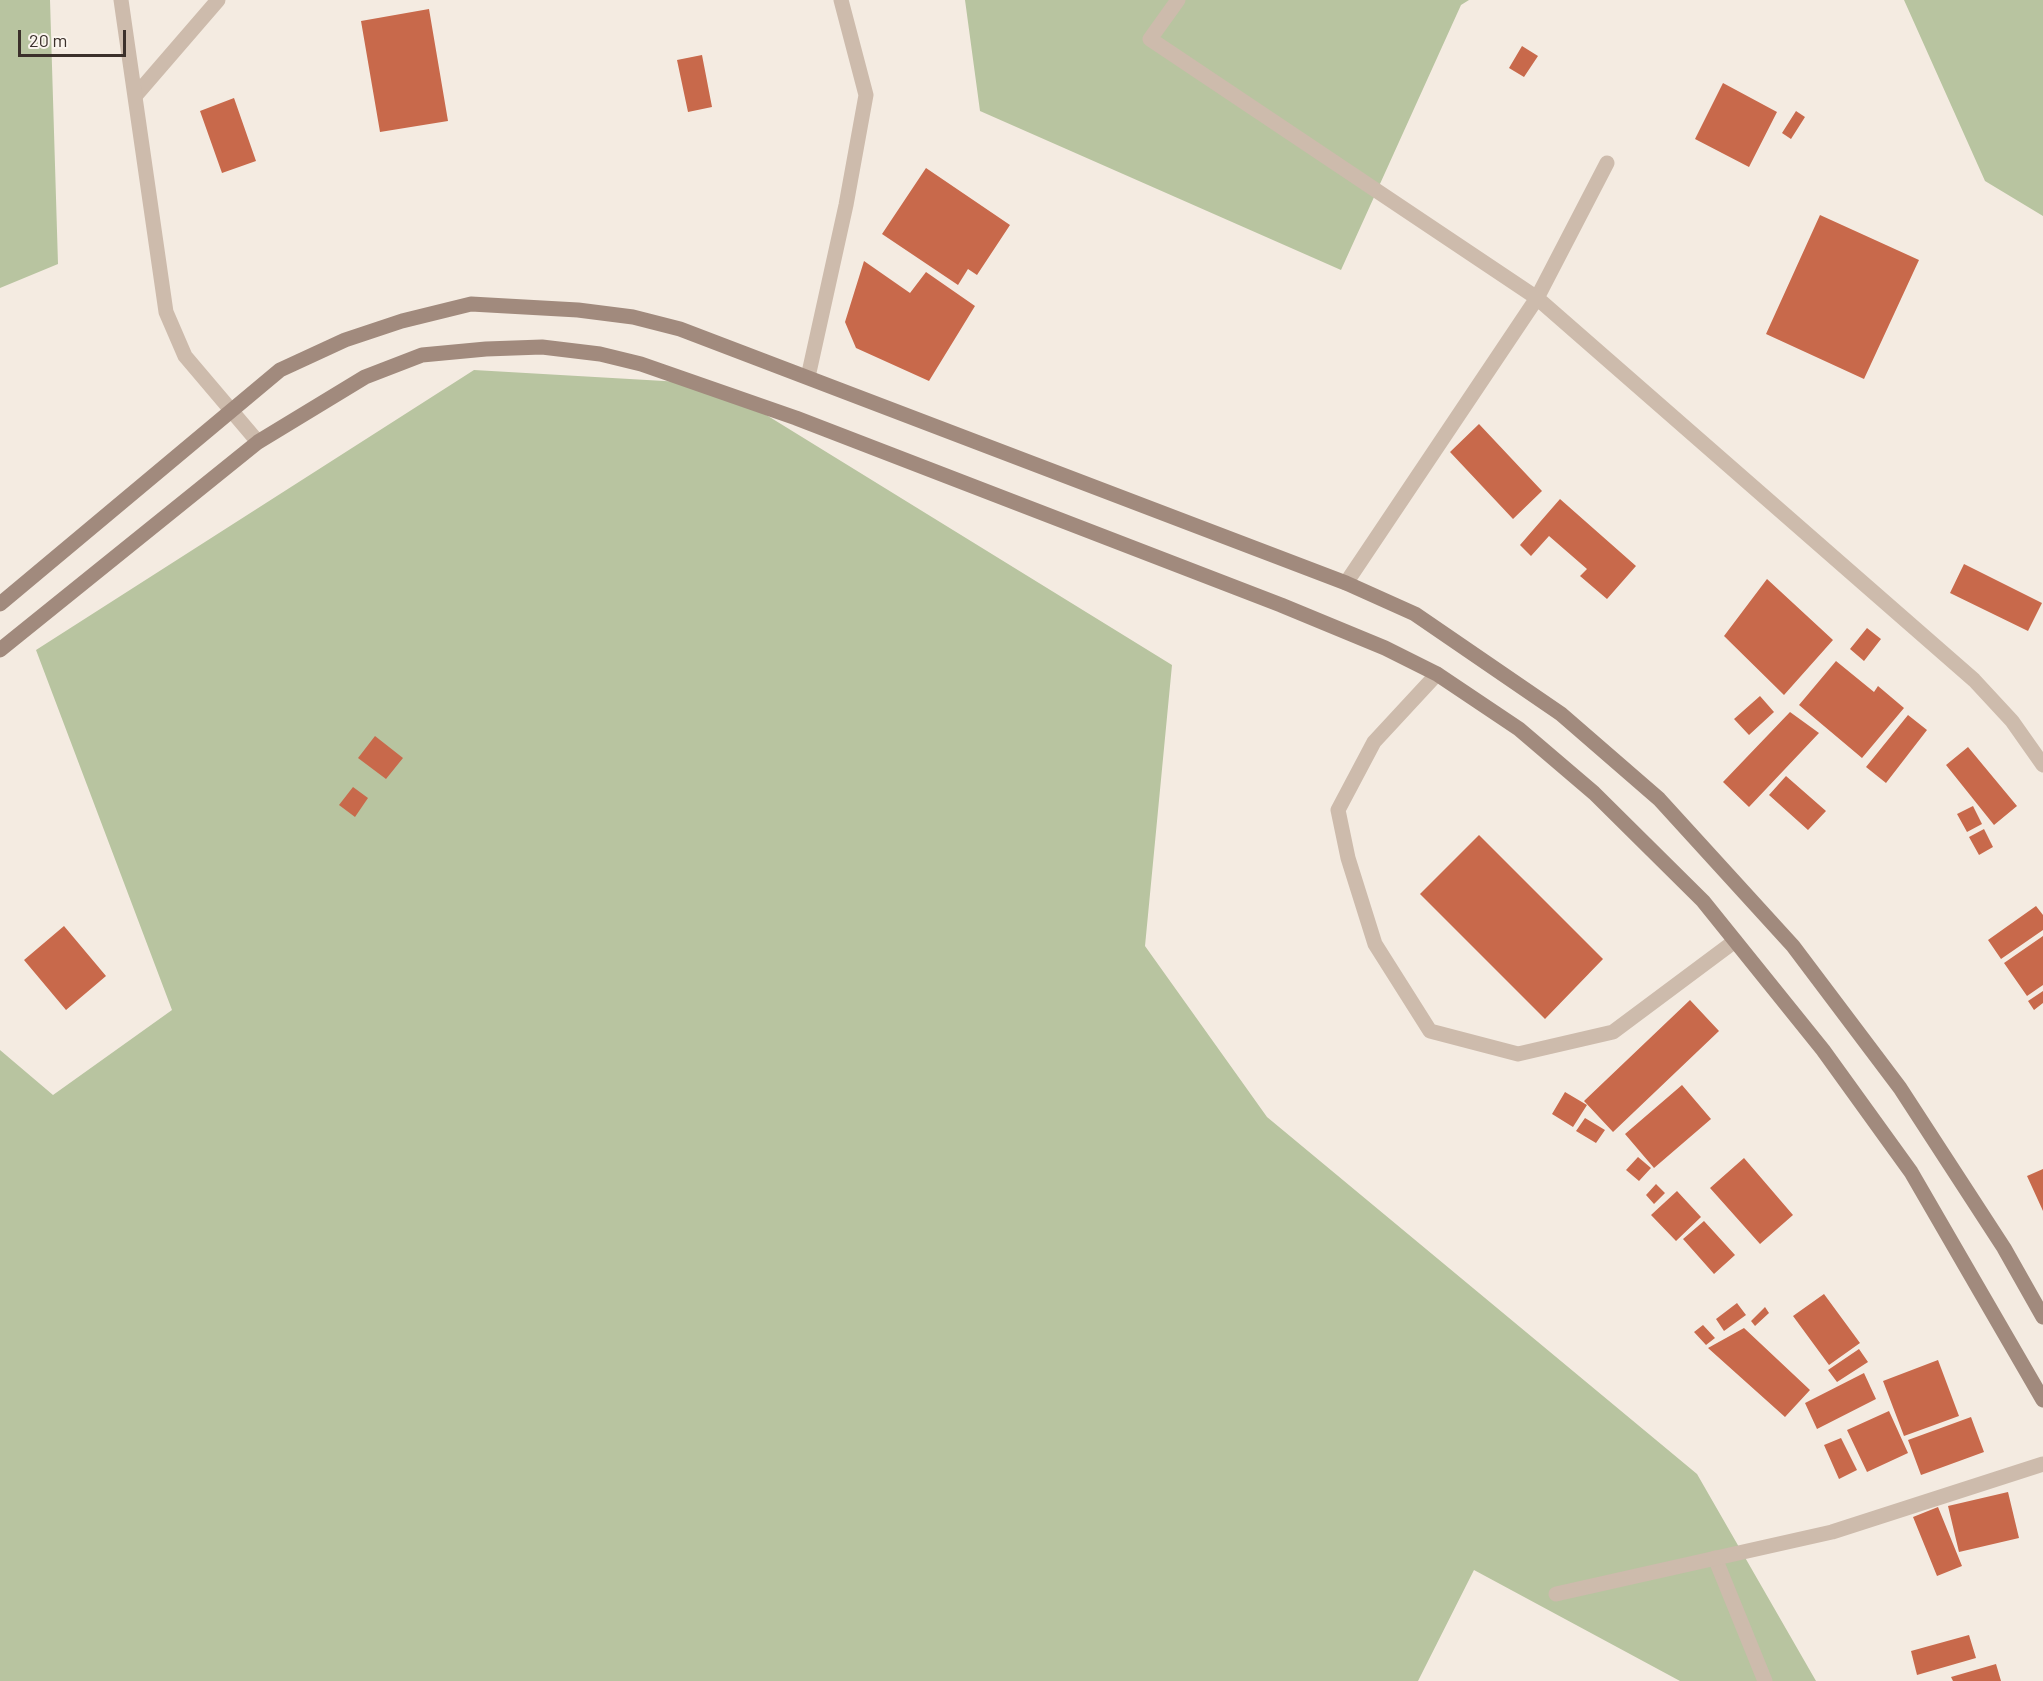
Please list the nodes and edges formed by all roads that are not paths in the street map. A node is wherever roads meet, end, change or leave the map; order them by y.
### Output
1 (121, 0) edge
2 (218, 0) edge
3 (841, 0) edge
4 (1178, 0) edge
5 (136, 95) junction
6 (1607, 163) dead end
7 (1537, 298) junction
8 (808, 376) junction
9 (230, 411) junction
10 (258, 442) junction
11 (1346, 583) junction
12 (0, 604) edge
13 (0, 650) edge
14 (1437, 674) junction
15 (2043, 765) edge
16 (1735, 941) junction
17 (2043, 1317) edge
18 (2043, 1400) edge
19 (2043, 1464) edge
20 (1715, 1558) junction
21 (1556, 1594) dead end
22 (1765, 1681) edge

1 - 5 street
2 - 5 street
3 - 8 street
4 - 7 street
5 - 9 street
6 - 7 street
7 - 11 street
7 - 15 street
8 - 9 street
8 - 11 street
9 - 10 street
9 - 12 street
10 - 13 street
10 - 14 street
11 - 17 street
14 - 16 street
14 - 16 street
16 - 18 street
19 - 20 street
20 - 21 street
20 - 22 street

